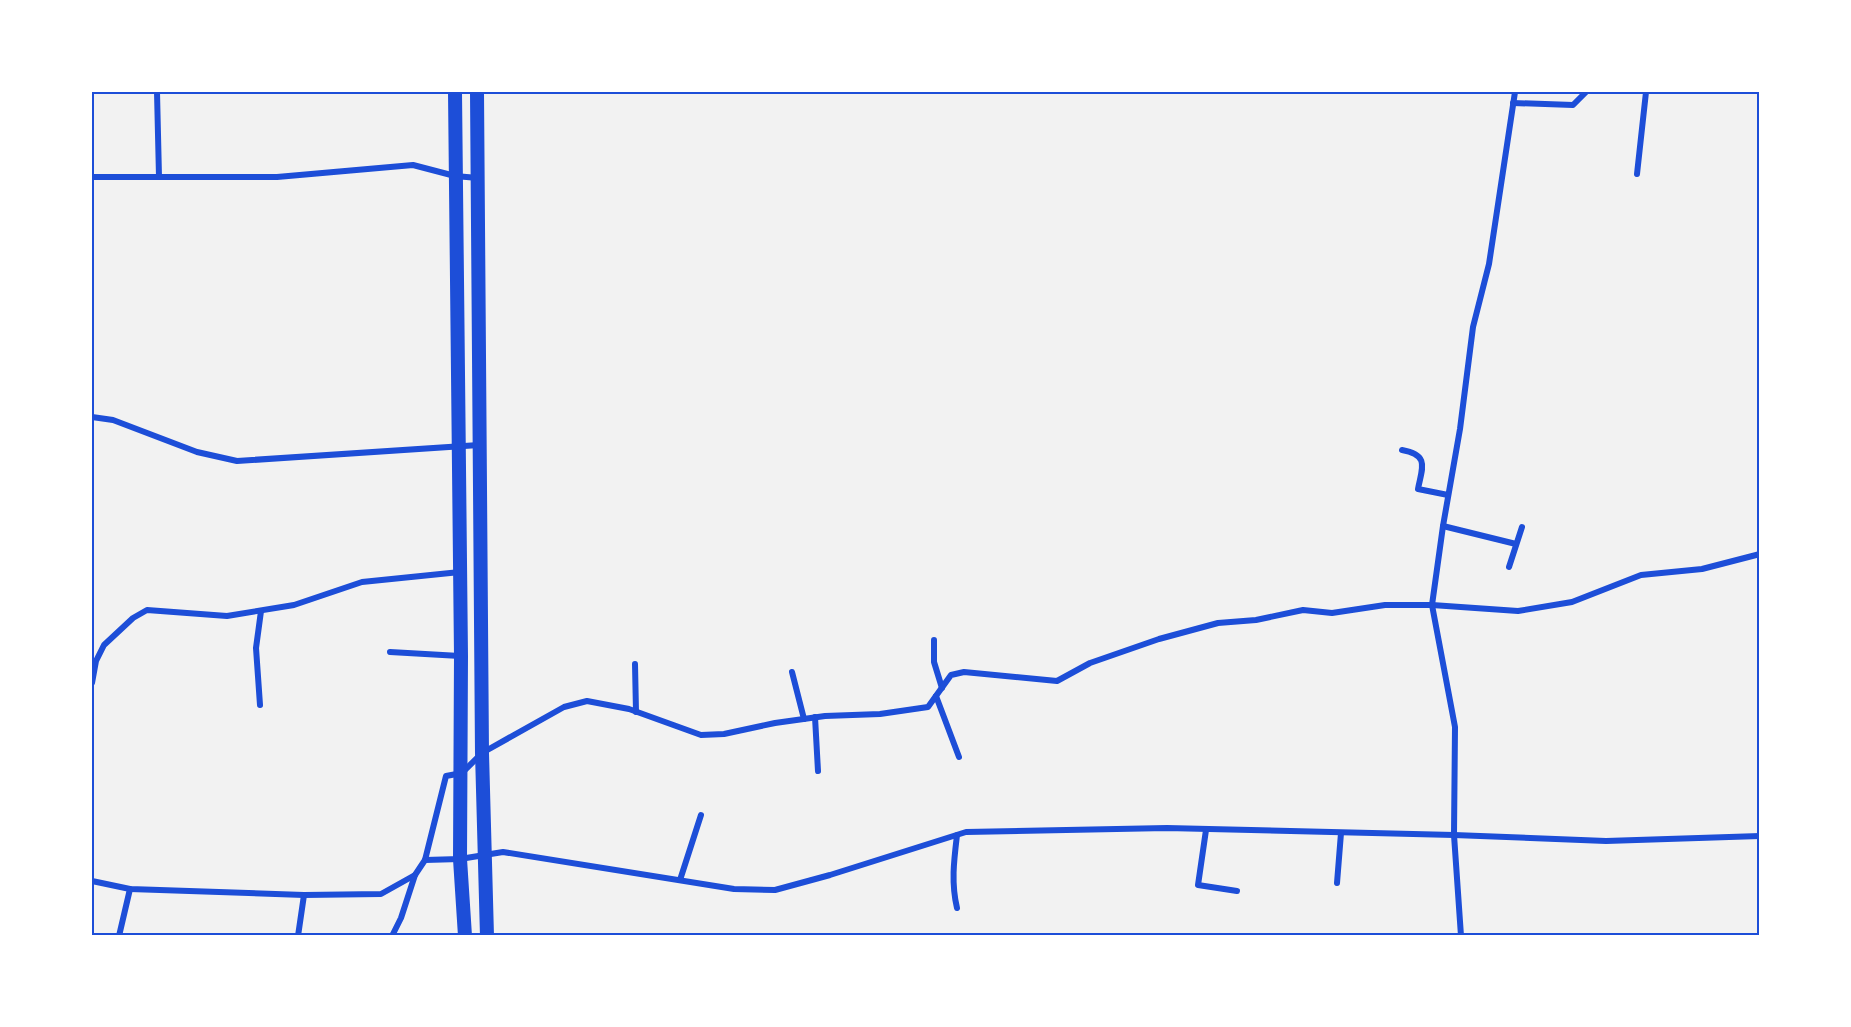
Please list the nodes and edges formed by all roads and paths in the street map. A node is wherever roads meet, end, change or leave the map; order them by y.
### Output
1 (158, 92) edge
2 (455, 92) edge
3 (477, 92) edge
4 (1515, 92) edge
5 (1586, 92) edge
6 (1646, 92) edge
7 (1513, 104) junction
8 (1637, 174) dead end
9 (455, 176) junction
10 (92, 177) edge
11 (159, 177) junction
12 (478, 178) junction
13 (92, 417) edge
14 (480, 445) junction
15 (459, 446) junction
16 (1402, 450) dead end
17 (1449, 495) junction
18 (1443, 526) junction
19 (1522, 527) dead end
20 (1516, 544) junction
21 (1760, 554) edge
22 (1509, 567) dead end
23 (460, 572) junction
24 (1432, 605) junction
25 (261, 611) junction
26 (934, 640) dead end
27 (390, 652) dead end
28 (461, 656) junction
29 (635, 664) dead end
30 (792, 672) dead end
31 (92, 683) edge
32 (942, 688) junction
33 (936, 696) junction
34 (260, 705) dead end
35 (636, 712) junction
36 (815, 717) junction
37 (804, 719) junction
38 (482, 753) junction
39 (959, 757) dead end
40 (818, 771) dead end
41 (462, 773) junction
42 (701, 815) dead end
43 (1206, 830) junction
44 (1341, 833) junction
45 (957, 835) junction
46 (1454, 835) junction
47 (1760, 836) edge
48 (485, 856) junction
49 (460, 859) junction
50 (425, 860) junction
51 (415, 875) junction
52 (680, 880) junction
53 (92, 881) edge
54 (1337, 883) dead end
55 (130, 889) junction
56 (1237, 891) dead end
57 (304, 895) junction
58 (957, 908) dead end
59 (119, 936) edge
60 (298, 936) edge
61 (392, 936) edge
62 (465, 936) edge
63 (487, 936) edge
64 (1461, 936) edge

1 - 11 street
2 - 9 highway
3 - 12 highway
4 - 7 street
5 - 7 street
6 - 8 street
7 - 17 street
9 - 11 street
9 - 12 street
9 - 15 highway
10 - 11 street
12 - 14 highway
13 - 15 street
14 - 15 street
14 - 38 highway
15 - 23 highway
16 - 17 street
17 - 18 street
18 - 20 street
18 - 24 street
19 - 20 street
20 - 22 street
21 - 24 street
23 - 25 street
23 - 28 highway
24 - 32 street
24 - 46 street
25 - 31 street
25 - 34 street
26 - 32 street
27 - 28 street
28 - 41 highway
29 - 35 street
30 - 37 street
32 - 33 street
33 - 36 street
33 - 39 street
35 - 37 street
35 - 38 street
36 - 37 street
36 - 40 street
38 - 41 street
38 - 48 highway
41 - 49 highway
41 - 50 street
42 - 52 street
43 - 44 street
43 - 45 street
43 - 56 street
44 - 46 street
44 - 54 street
45 - 52 street
45 - 58 street
46 - 47 street
46 - 64 street
48 - 49 street
48 - 52 street
48 - 63 highway
49 - 50 street
49 - 62 highway
50 - 51 street
51 - 57 street
51 - 61 street
53 - 55 street
55 - 57 street
55 - 59 street
57 - 60 street

